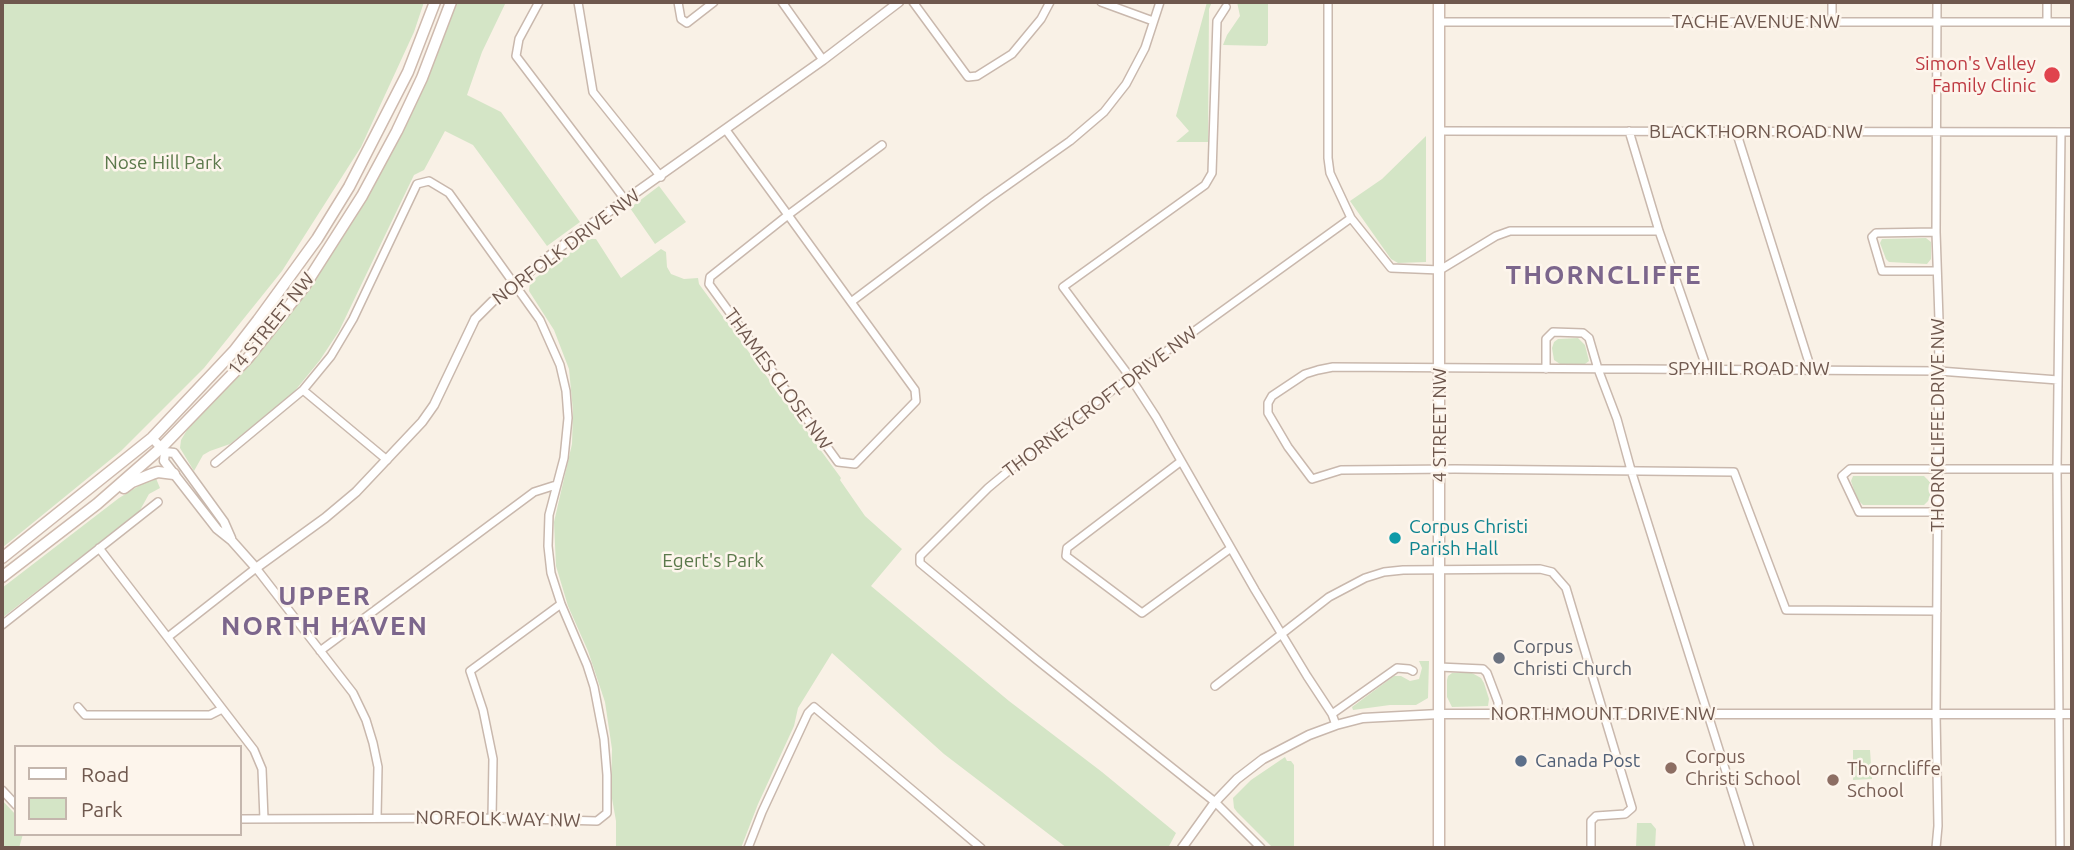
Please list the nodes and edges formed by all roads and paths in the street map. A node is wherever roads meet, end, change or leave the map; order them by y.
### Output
1 (435, 2) edge
2 (451, 2) edge
3 (539, 2) edge
4 (578, 2) edge
5 (678, 2) edge
6 (714, 2) edge
7 (782, 2) edge
8 (899, 2) edge
9 (914, 2) edge
10 (1050, 2) edge
11 (1101, 2) edge
12 (1160, 2) edge
13 (1328, 2) edge
14 (1439, 2) edge
15 (1832, 2) edge
16 (1937, 2) edge
17 (2047, 2) edge
18 (1226, 7) dead end
19 (1153, 21) junction
20 (2048, 21) junction
21 (1440, 22) junction
22 (1832, 22) junction
23 (1937, 22) junction
24 (2072, 22) edge
25 (823, 60) junction
26 (726, 130) junction
27 (1440, 131) junction
28 (1629, 131) junction
29 (1736, 131) junction
30 (1937, 132) junction
31 (2061, 132) junction
32 (2072, 132) edge
33 (882, 145) dead end
34 (661, 177) junction
35 (626, 201) junction
36 (788, 215) junction
37 (1351, 218) junction
38 (1659, 231) junction
39 (1936, 232) junction
40 (1440, 270) junction
41 (1937, 271) junction
42 (514, 282) junction
43 (851, 302) junction
44 (1440, 369) junction
45 (1546, 369) junction
46 (1598, 369) junction
47 (1707, 369) junction
48 (1811, 369) junction
49 (1939, 371) junction
50 (1130, 377) junction
51 (2058, 380) junction
52 (303, 390) junction
53 (152, 438) junction
54 (163, 450) junction
55 (387, 460) junction
56 (1180, 462) junction
57 (215, 463) dead end
58 (1439, 469) junction
59 (1938, 469) junction
60 (2057, 469) junction
61 (2072, 469) edge
62 (1631, 470) junction
63 (174, 474) junction
64 (556, 485) junction
65 (158, 502) dead end
66 (97, 504) junction
67 (1937, 512) junction
68 (232, 541) junction
69 (99, 548) junction
70 (1231, 548) junction
71 (2, 558) edge
72 (256, 568) junction
73 (1440, 569) junction
74 (2, 577) edge
75 (561, 604) junction
76 (1937, 611) junction
77 (2, 625) edge
78 (1283, 634) junction
79 (168, 636) junction
80 (320, 651) junction
81 (1439, 667) junction
82 (1413, 671) dead end
83 (1215, 687) dead end
84 (78, 707) dead end
85 (222, 709) junction
86 (1332, 714) junction
87 (1439, 714) junction
88 (1498, 714) junction
89 (1603, 714) junction
90 (1709, 714) junction
91 (1936, 714) junction
92 (2058, 714) junction
93 (2072, 714) edge
94 (1336, 725) junction
95 (2, 790) edge
96 (1215, 802) junction
97 (14, 803) edge
98 (377, 818) junction
99 (492, 818) junction
100 (242, 819) edge
101 (264, 819) junction
102 (748, 848) edge
103 (981, 848) edge
104 (1182, 848) edge
105 (1261, 848) edge
106 (1439, 848) edge
107 (1591, 848) edge
108 (1750, 848) edge
109 (1936, 848) edge
110 (2060, 848) edge

1 - 53 main road, 14 STREET NW
2 - 54 main road, 14 STREET NW
3 - 35 street
4 - 34 street
5 - 6 street
7 - 25 street
8 - 25 street, NORFOLK DRIVE NW
9 - 10 street
11 - 19 street
12 - 19 street
13 - 37 street
14 - 21 main road, 4 STREET NW
15 - 22 street
16 - 23 street, THORNCLIFFE DRIVE NW
17 - 20 street
18 - 50 street
19 - 43 street
20 - 23 street, TACHE AVENUE NW
20 - 24 street, TACHE AVENUE NW
21 - 22 street, TACHE AVENUE NW
21 - 27 main road, 4 STREET NW
22 - 23 street, TACHE AVENUE NW
23 - 30 street, THORNCLIFFE DRIVE NW
25 - 26 street, NORFOLK DRIVE NW
26 - 34 street, NORFOLK DRIVE NW
26 - 36 street, THAMES CLOSE NW
27 - 28 street, BLACKTHORN ROAD NW
27 - 40 main road, 4 STREET NW
28 - 29 street, BLACKTHORN ROAD NW
28 - 38 street
29 - 30 street, BLACKTHORN ROAD NW
29 - 48 street
30 - 31 street, BLACKTHORN ROAD NW
30 - 39 street, THORNCLIFFE DRIVE NW
31 - 32 street, BLACKTHORN ROAD NW
31 - 51 street
33 - 36 street
34 - 35 street, NORFOLK DRIVE NW
35 - 42 street, NORFOLK DRIVE NW
36 - 43 street, THAMES CLOSE NW
36 - 43 street, THAMES CLOSE NW
37 - 40 street
37 - 50 street, THORNEYCROFT DRIVE NW
38 - 40 street
38 - 47 street
39 - 41 street, THORNCLIFFE DRIVE NW
39 - 41 street
40 - 44 main road, 4 STREET NW
41 - 49 street, THORNCLIFFE DRIVE NW
42 - 52 street, NORFOLK WAY NW
42 - 55 street, NORFOLK DRIVE NW
42 - 64 street, NORFOLK WAY NW
44 - 45 street, SPYHILL ROAD NW
44 - 58 main road, 4 STREET NW
44 - 58 street, SPYHILL ROAD NW
45 - 46 street, SPYHILL ROAD NW
45 - 46 street
46 - 47 street, SPYHILL ROAD NW
46 - 62 street
47 - 48 street, SPYHILL ROAD NW
48 - 49 street, SPYHILL ROAD NW
49 - 51 street, SPYHILL ROAD NW
49 - 59 street, THORNCLIFFE DRIVE NW
50 - 56 street
50 - 96 street, THORNEYCROFT DRIVE NW
51 - 60 street
52 - 55 street
52 - 57 street
53 - 54 street
53 - 71 main road, 14 STREET NW
54 - 63 street
54 - 66 main road, 14 STREET NW
54 - 68 street
55 - 72 street, NORFOLK DRIVE NW
56 - 70 street
56 - 70 street
58 - 62 street
58 - 73 main road, 4 STREET NW
59 - 60 street
59 - 67 street, THORNCLIFFE DRIVE NW
59 - 67 street
60 - 61 street
60 - 92 street
62 - 76 street
62 - 90 street
63 - 66 main road
63 - 68 street
64 - 75 street, NORFOLK WAY NW
64 - 80 street
65 - 69 street
66 - 74 main road, 14 STREET NW
67 - 76 street, THORNCLIFFE DRIVE NW
68 - 72 street
69 - 77 street
69 - 79 street
70 - 78 street
72 - 79 street
72 - 80 street
73 - 78 street
73 - 81 main road, 4 STREET NW
73 - 89 street
75 - 99 street
75 - 99 street, NORFOLK WAY NW
76 - 91 street, THORNCLIFFE DRIVE NW
78 - 83 street
78 - 86 street
79 - 85 street
80 - 98 street
81 - 87 main road, 4 STREET NW
81 - 88 street
82 - 86 street
84 - 85 street
85 - 101 street
86 - 94 street
87 - 88 street, NORTHMOUNT DRIVE NW
87 - 94 street, NORTHMOUNT DRIVE NW
87 - 106 main road, 4 STREET NW
88 - 89 street, NORTHMOUNT DRIVE NW
89 - 90 street, NORTHMOUNT DRIVE NW
89 - 107 street
90 - 91 street, NORTHMOUNT DRIVE NW
90 - 108 street
91 - 92 street, NORTHMOUNT DRIVE NW
91 - 109 street, THORNCLIFFE DRIVE NW
92 - 93 street, NORTHMOUNT DRIVE NW
92 - 110 street
94 - 96 street, NORTHMOUNT DRIVE NW
95 - 97 street
96 - 104 street, NORTHMOUNT DRIVE NW
96 - 105 street, THORNEYCROFT DRIVE NW
98 - 99 street, NORFOLK WAY NW
98 - 101 street, NORFOLK WAY NW
100 - 101 street, NORFOLK WAY NW
102 - 103 street

